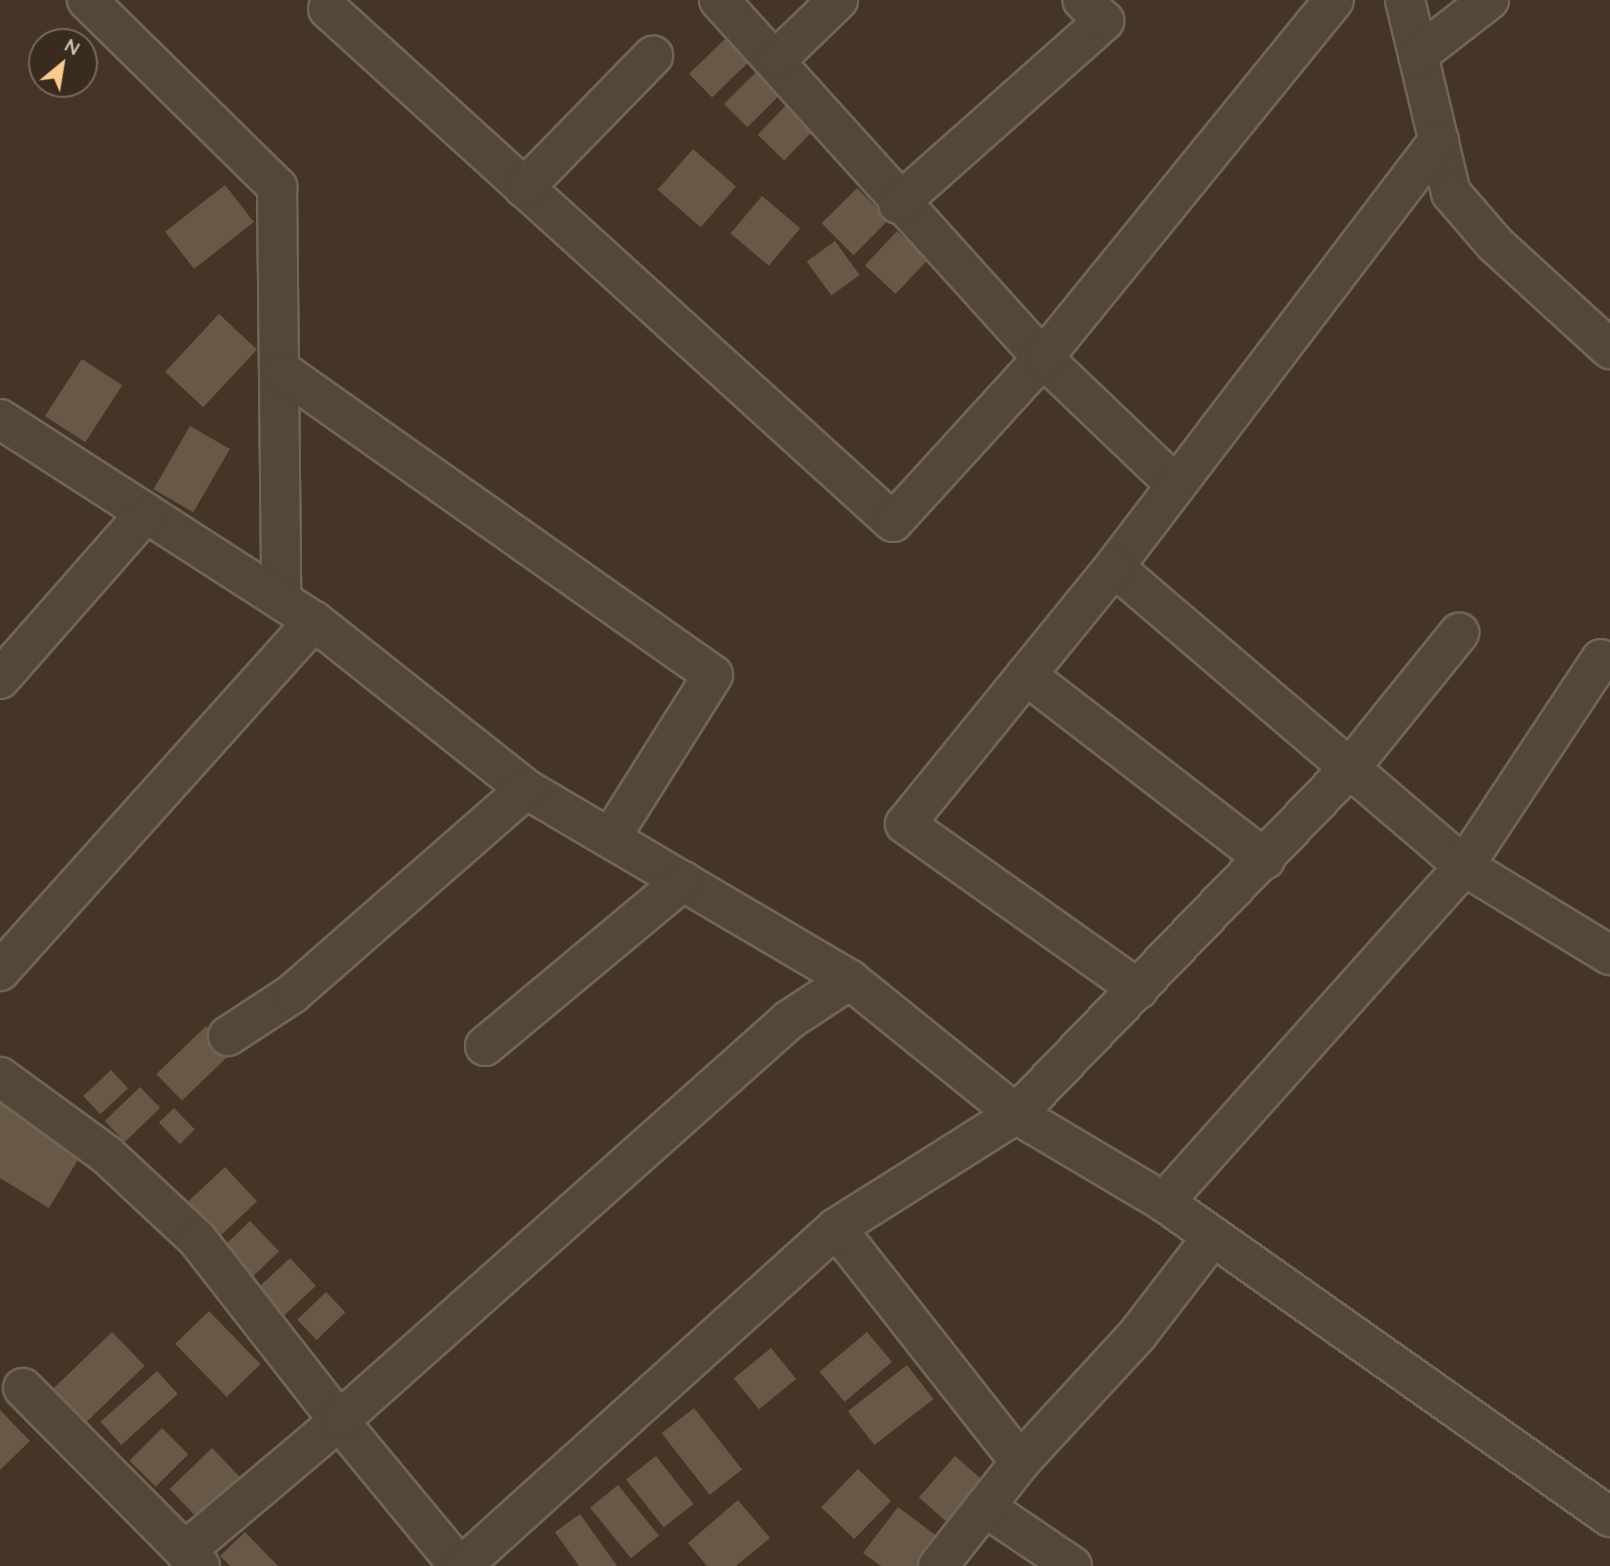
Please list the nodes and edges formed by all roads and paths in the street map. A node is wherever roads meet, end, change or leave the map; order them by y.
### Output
1 (87, 0) edge
2 (719, 0) edge
3 (838, 0) edge
4 (1082, 0) edge
5 (1334, 0) edge
6 (1405, 0) edge
7 (1489, 0) edge
8 (328, 9) dead end
9 (1418, 55) junction
10 (653, 56) dead end
11 (777, 59) junction
12 (1439, 140) junction
13 (524, 188) junction
14 (898, 204) junction
15 (1610, 349) edge
16 (1043, 358) junction
17 (282, 371) junction
18 (0, 419) edge
19 (1176, 485) junction
20 (146, 513) junction
21 (1114, 567) junction
22 (281, 600) junction
23 (314, 621) junction
24 (1459, 633) dead end
25 (1601, 659) dead end
26 (1026, 675) junction
27 (0, 679) edge
28 (1350, 768) junction
29 (526, 789) junction
30 (611, 837) junction
31 (1265, 859) junction
32 (1464, 866) junction
33 (683, 881) junction
34 (1610, 955) edge
35 (0, 971) edge
36 (850, 980) junction
37 (1138, 989) junction
38 (228, 1036) dead end
39 (485, 1046) dead end
40 (0, 1077) edge
41 (1016, 1114) junction
42 (1164, 1202) junction
43 (836, 1228) junction
44 (1211, 1238) junction
45 (23, 1388) dead end
46 (339, 1421) junction
47 (1020, 1462) junction
48 (985, 1507) junction
49 (1610, 1517) edge
50 (193, 1558) edge
51 (460, 1566) edge
52 (938, 1566) edge
53 (1072, 1566) edge

1 - 17 street
2 - 11 street
3 - 11 street
4 - 14 street
5 - 16 street
6 - 9 street
7 - 9 street
8 - 13 street
9 - 12 street
10 - 13 street
11 - 14 street
12 - 15 street
12 - 19 street
13 - 16 street
14 - 16 street
16 - 19 street
17 - 22 street
17 - 30 street
18 - 20 street
19 - 21 street
20 - 22 street
20 - 27 street
21 - 26 street
21 - 28 street
22 - 23 street
23 - 29 street
23 - 35 street
24 - 28 street
25 - 32 street
26 - 31 street
26 - 37 street
28 - 31 street
28 - 32 street
29 - 30 street
29 - 38 street
30 - 33 street
31 - 37 street
32 - 34 street
32 - 42 street
33 - 36 street
33 - 39 street
36 - 41 street
36 - 46 street
37 - 41 street
40 - 46 street
41 - 42 street
41 - 43 street
42 - 44 street
43 - 47 street
43 - 51 street
44 - 47 street
44 - 49 street
45 - 50 street
46 - 50 street
46 - 51 street
47 - 48 street
48 - 52 street
48 - 53 street

